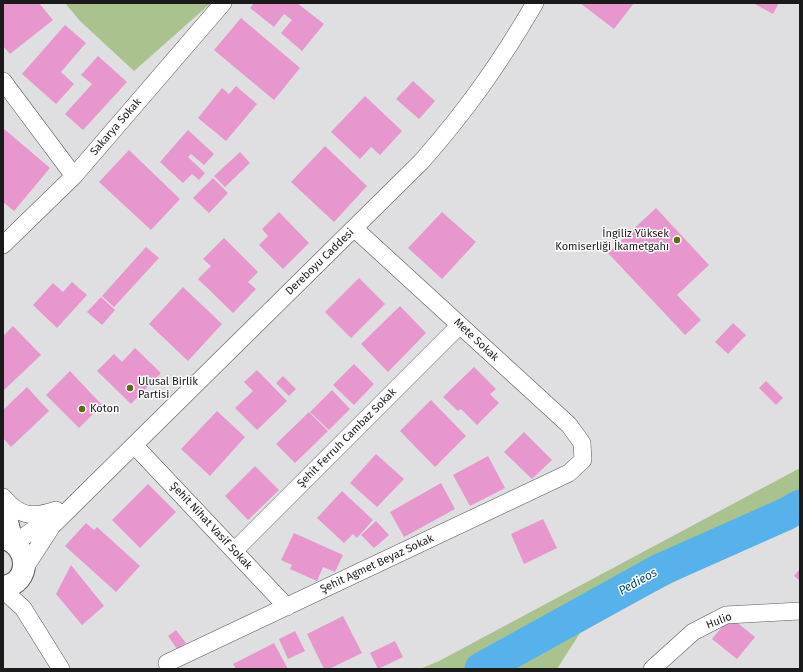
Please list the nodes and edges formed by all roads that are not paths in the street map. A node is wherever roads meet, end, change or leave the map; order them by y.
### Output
1 (223, 3) edge
2 (535, 3) edge
3 (3, 81) edge
4 (74, 176) junction
5 (355, 229) junction
6 (3, 245) edge
7 (460, 325) junction
8 (135, 446) junction
9 (583, 460) joint
10 (3, 497) edge
11 (80, 500) junction
12 (3, 507) edge
13 (62, 508) junction
14 (10, 540) edge
15 (234, 551) junction
16 (23, 572) junction
17 (3, 589) edge
18 (287, 607) junction
19 (23, 608) junction
20 (800, 611) edge
21 (167, 664) dead end
22 (61, 669) edge
23 (652, 669) edge

1 - 4 street, Sakarya Sokak
2 - 5 street, Dereboyu Caddesi
3 - 4 street
4 - 6 street, Sakarya Sokak
5 - 7 street, Mete Sokak
5 - 8 street, Dereboyu Caddesi
7 - 9 street, Mete Sokak
7 - 15 street, Şehit Ferruh Cambaz Sokak
8 - 11 street, Dereboyu Caddesi
8 - 15 street, Şehit Nihat Vasif Sokak
9 - 18 street, Şehit Agmet Beyaz Sokak
10 - 13 street
11 - 13 street, Dereboyu Caddesi
11 - 16 street, Dereboyu Caddesi
12 - 14 main road
13 - 14 street, Dereboyu Caddesi
14 - 16 main road
15 - 18 street, Şehit Nihat Vasif Sokak
16 - 17 main road
16 - 19 street
17 - 19 street
18 - 21 street, Şehit Agmet Beyaz Sokak
19 - 22 street
20 - 23 street, Hulio

